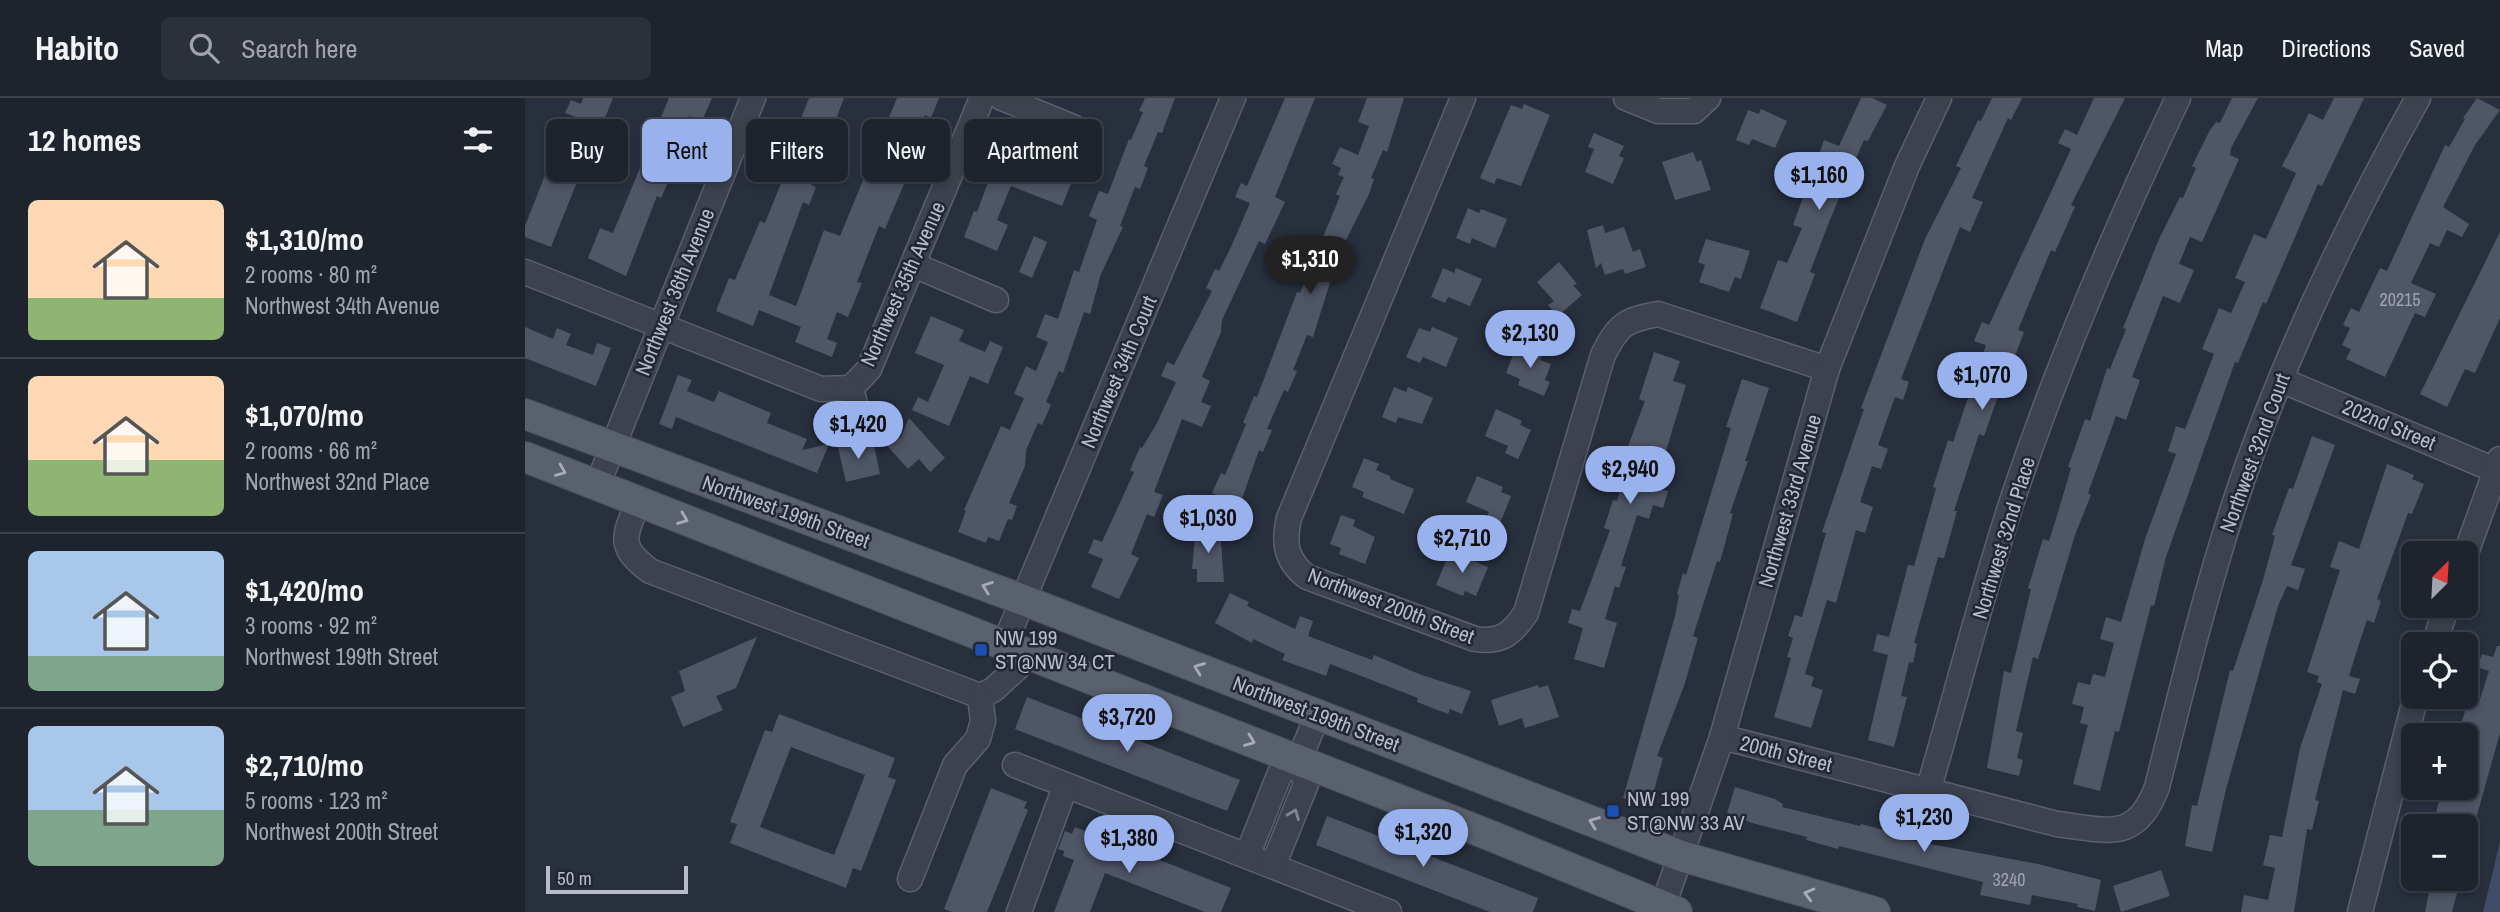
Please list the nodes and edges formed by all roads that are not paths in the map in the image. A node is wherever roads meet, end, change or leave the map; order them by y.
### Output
1 (753, 98) edge
2 (982, 98) edge
3 (1002, 98) edge
4 (1233, 98) edge
5 (1463, 98) edge
6 (1626, 98) edge
7 (1939, 98) edge
8 (2178, 98) edge
9 (2418, 98) edge
10 (1701, 105) edge
11 (1053, 119) edge
12 (914, 265) junction
13 (525, 272) edge
14 (996, 300) dead end
15 (662, 326) junction
16 (1827, 369) junction
17 (2281, 380) junction
18 (851, 388) junction
19 (525, 414) edge
20 (863, 435) dead end
21 (612, 448) junction
22 (525, 457) edge
23 (2498, 464) edge
24 (597, 486) junction
25 (638, 502) junction
26 (2470, 541) edge
27 (1023, 600) junction
28 (1017, 651) junction
29 (980, 696) junction
30 (2413, 709) edge
31 (1318, 714) junction
32 (1722, 737) junction
33 (1300, 760) junction
34 (1015, 765) dead end
35 (1065, 787) junction
36 (1928, 791) junction
37 (2136, 824) joint
38 (1247, 856) junction
39 (1681, 856) junction
40 (1273, 866) junction
41 (910, 879) dead end
42 (1667, 910) edge
43 (1019, 912) edge
44 (1389, 912) edge
45 (1875, 912) edge
46 (2360, 912) edge

1 - 15 street, Northwest 36th Avenue
2 - 12 street, Northwest 35th Avenue
3 - 11 street
4 - 27 street, Northwest 34th Court
5 - 16 street, Northwest 200th Street
6 - 10 street
7 - 16 street, Northwest 33rd Avenue
8 - 36 street, Northwest 32nd Place
9 - 17 street, Northwest 32nd Court
12 - 14 street
12 - 18 street, Northwest 35th Avenue
13 - 15 street
15 - 18 street
15 - 21 street, Northwest 36th Avenue
16 - 32 street, Northwest 33rd Avenue
17 - 23 street, 202nd Street
17 - 37 street, Northwest 32nd Court
18 - 20 street
19 - 21 main road, Northwest 199th Street
21 - 24 street, Northwest 36th Avenue
27 -> 21 main road, Northwest 199th Street
22 -> 24 main road, Northwest 199th Street
23 - 26 street
24 - 25 main road, Northwest 199th Street
25 -> 28 main road, Northwest 199th Street
25 - 29 street
27 - 28 street, Northwest 34th Court
31 -> 27 main road, Northwest 199th Street
28 - 29 street
28 -> 33 main road, Northwest 199th Street
29 - 41 street
30 - 46 street
31 - 33 street
39 -> 31 main road, Northwest 199th Street
32 - 36 street, 200th Street
32 - 39 street, Northwest 33rd Avenue
33 - 38 street
40 -> 33 street
33 - 42 main road, Northwest 199th Street
34 - 35 street
35 - 38 street
35 - 43 street
36 - 37 street, 200th Street
38 - 40 street
39 - 42 street, Northwest 33rd Avenue
45 -> 39 main road, Northwest 199th Street
40 - 44 street

